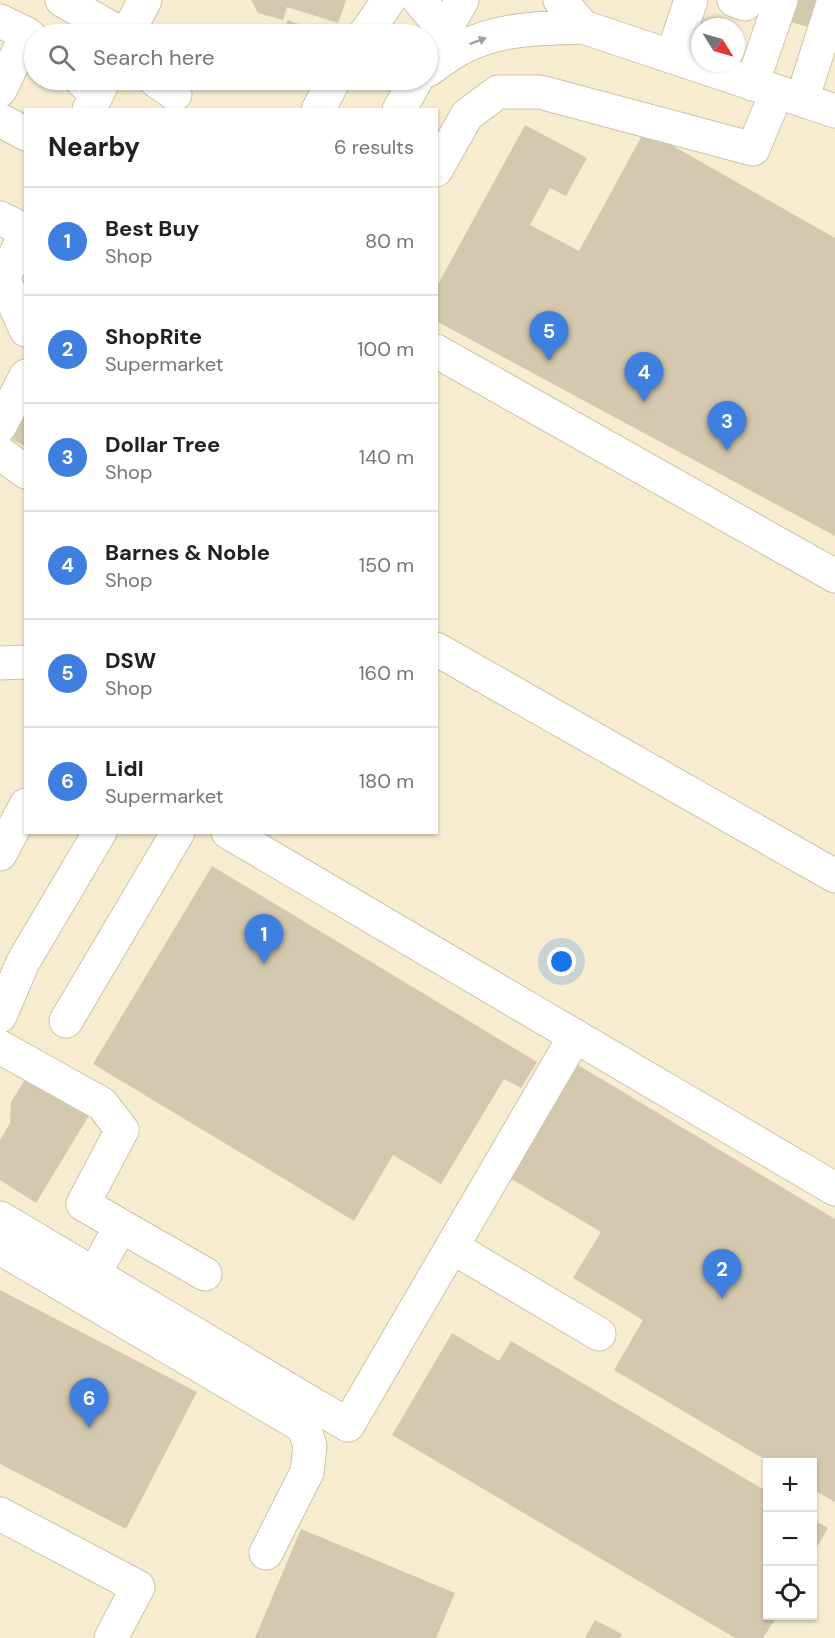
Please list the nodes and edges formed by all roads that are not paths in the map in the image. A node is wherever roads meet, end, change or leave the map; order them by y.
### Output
1 (62, 0) edge
2 (145, 0) edge
3 (389, 0) edge
4 (419, 0) edge
5 (462, 0) edge
6 (560, 0) edge
7 (691, 0) edge
8 (734, 0) edge
9 (747, 0) edge
10 (781, 0) edge
11 (834, 0) edge
12 (104, 24) edge
13 (132, 24) edge
14 (372, 24) edge
15 (584, 27) junction
16 (445, 31) junction
17 (21, 32) edge
18 (438, 43) edge
19 (672, 57) junction
20 (438, 64) edge
21 (0, 90) edge
22 (329, 90) edge
23 (410, 90) edge
24 (777, 92) junction
25 (319, 108) edge
26 (400, 108) edge
27 (835, 111) edge
28 (0, 120) edge
29 (24, 133) edge
30 (438, 167) edge
31 (0, 218) edge
32 (24, 231) edge
33 (24, 236) edge
34 (1, 281) edge
35 (24, 326) edge
36 (438, 352) edge
37 (24, 380) edge
38 (0, 426) edge
39 (0, 453) edge
40 (24, 471) edge
41 (835, 576) edge
42 (438, 650) edge
43 (24, 662) edge
44 (0, 663) edge
45 (99, 834) edge
46 (177, 834) edge
47 (231, 834) edge
48 (835, 876) edge
49 (0, 1016) edge
50 (66, 1021) dead end
51 (575, 1036) junction
52 (0, 1047) edge
53 (835, 1189) edge
54 (0, 1218) edge
55 (121, 1226) junction
56 (452, 1247) junction
57 (0, 1248) edge
58 (94, 1274) junction
59 (205, 1274) dead end
60 (599, 1334) dead end
61 (0, 1514) edge
62 (266, 1553) dead end
63 (111, 1638) edge

1 - 12 main road
2 - 13 main road
3 - 14 main road
4 - 16 main road
5 - 16 main road
6 - 15 main road
7 - 19 main road
8 - 9 main road
10 - 24 main road
11 - 24 main road
15 - 19 main road
20 -> 15 main road
16 - 18 main road
17 - 21 main road
19 - 24 main road
22 - 25 main road
23 - 26 main road
24 - 27 main road
24 - 30 main road
28 - 29 main road
31 - 32 main road
33 - 34 main road
34 - 35 main road
36 - 41 main road
37 - 38 main road
39 - 40 main road
42 - 48 main road
43 - 44 main road
45 - 49 main road
46 - 50 main road
47 - 51 main road
51 - 53 main road
51 - 56 main road
52 - 55 main road
54 - 58 main road
55 - 58 main road
55 - 59 main road
56 - 58 main road
56 - 60 main road
57 - 62 main road
61 - 63 main road

